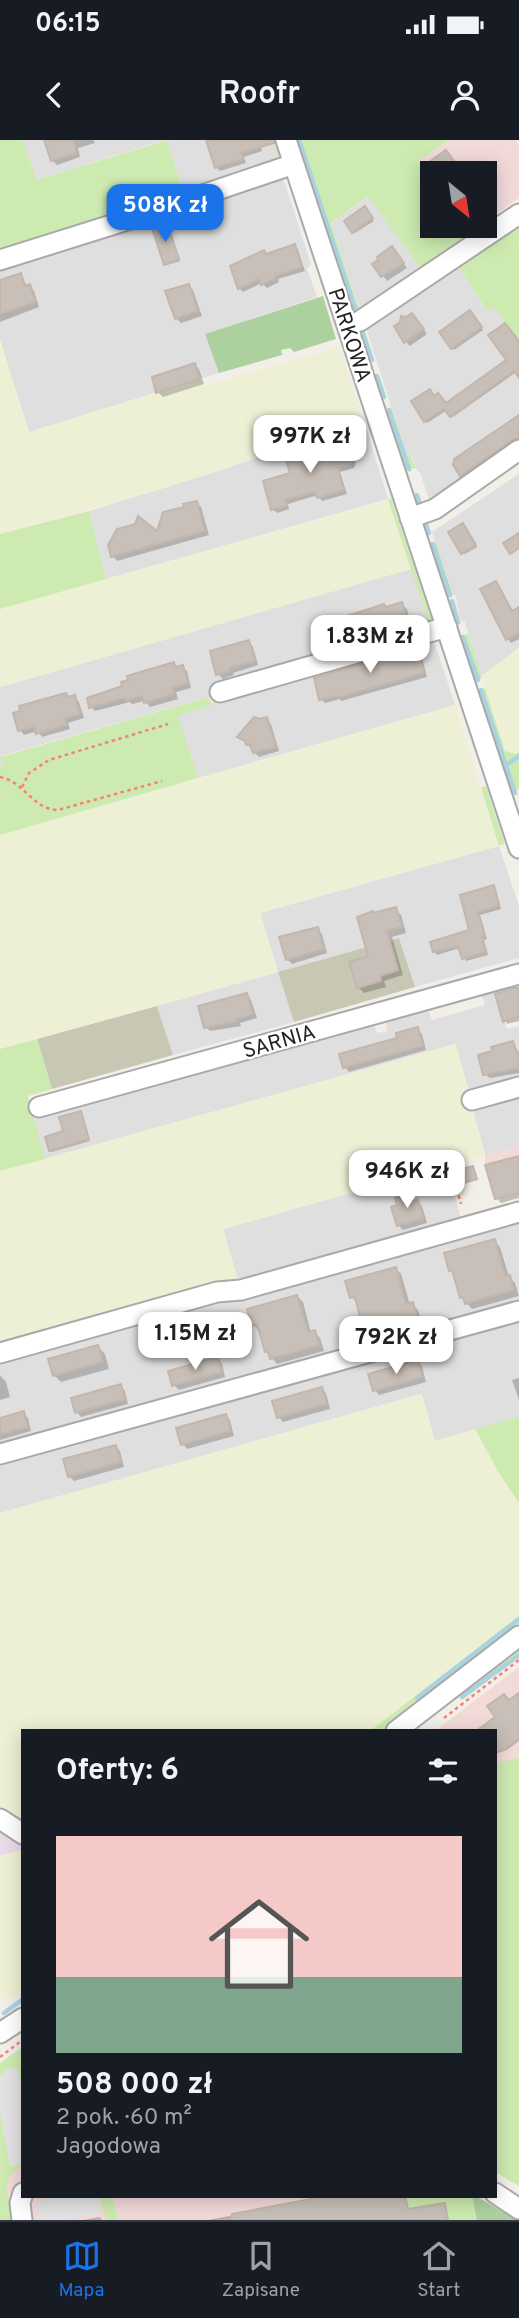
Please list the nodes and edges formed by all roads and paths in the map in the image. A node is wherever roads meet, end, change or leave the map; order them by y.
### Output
1 (286, 140) edge
2 (294, 164) junction
3 (519, 214) edge
4 (0, 260) edge
5 (348, 325) junction
6 (519, 450) edge
7 (410, 518) junction
8 (447, 627) junction
9 (220, 692) dead end
10 (168, 724) dead end
11 (0, 777) edge
12 (162, 782) dead end
13 (22, 787) junction
14 (519, 848) edge
15 (519, 974) edge
16 (519, 1087) edge
17 (472, 1100) dead end
18 (39, 1107) dead end
19 (452, 1187) dead end
20 (461, 1204) dead end
21 (519, 1212) edge
22 (519, 1311) edge
23 (0, 1353) edge
24 (0, 1454) edge
25 (519, 1636) edge
26 (519, 1660) edge
27 (441, 1720) dead end
28 (399, 1729) edge
29 (0, 1819) edge
30 (21, 1833) edge
31 (21, 2019) edge
32 (0, 2033) edge
33 (21, 2042) edge
34 (0, 2057) edge
35 (497, 2194) edge
36 (22, 2198) edge
37 (519, 2209) edge
38 (22, 2220) edge

1 - 2 street, PARKOWA
2 - 4 street
2 - 5 street, PARKOWA
3 - 5 street
5 - 7 street, PARKOWA
6 - 7 street
7 - 8 street, PARKOWA
8 - 9 street
8 - 14 street, PARKOWA
10 - 13 path
11 - 13 path
12 - 13 path
15 - 18 street, SARNIA
16 - 17 street
19 - 20 path
21 - 23 street
22 - 24 street
25 - 28 street
26 - 27 path
29 - 30 street
31 - 32 street
33 - 34 path
35 - 37 street
36 - 38 street

